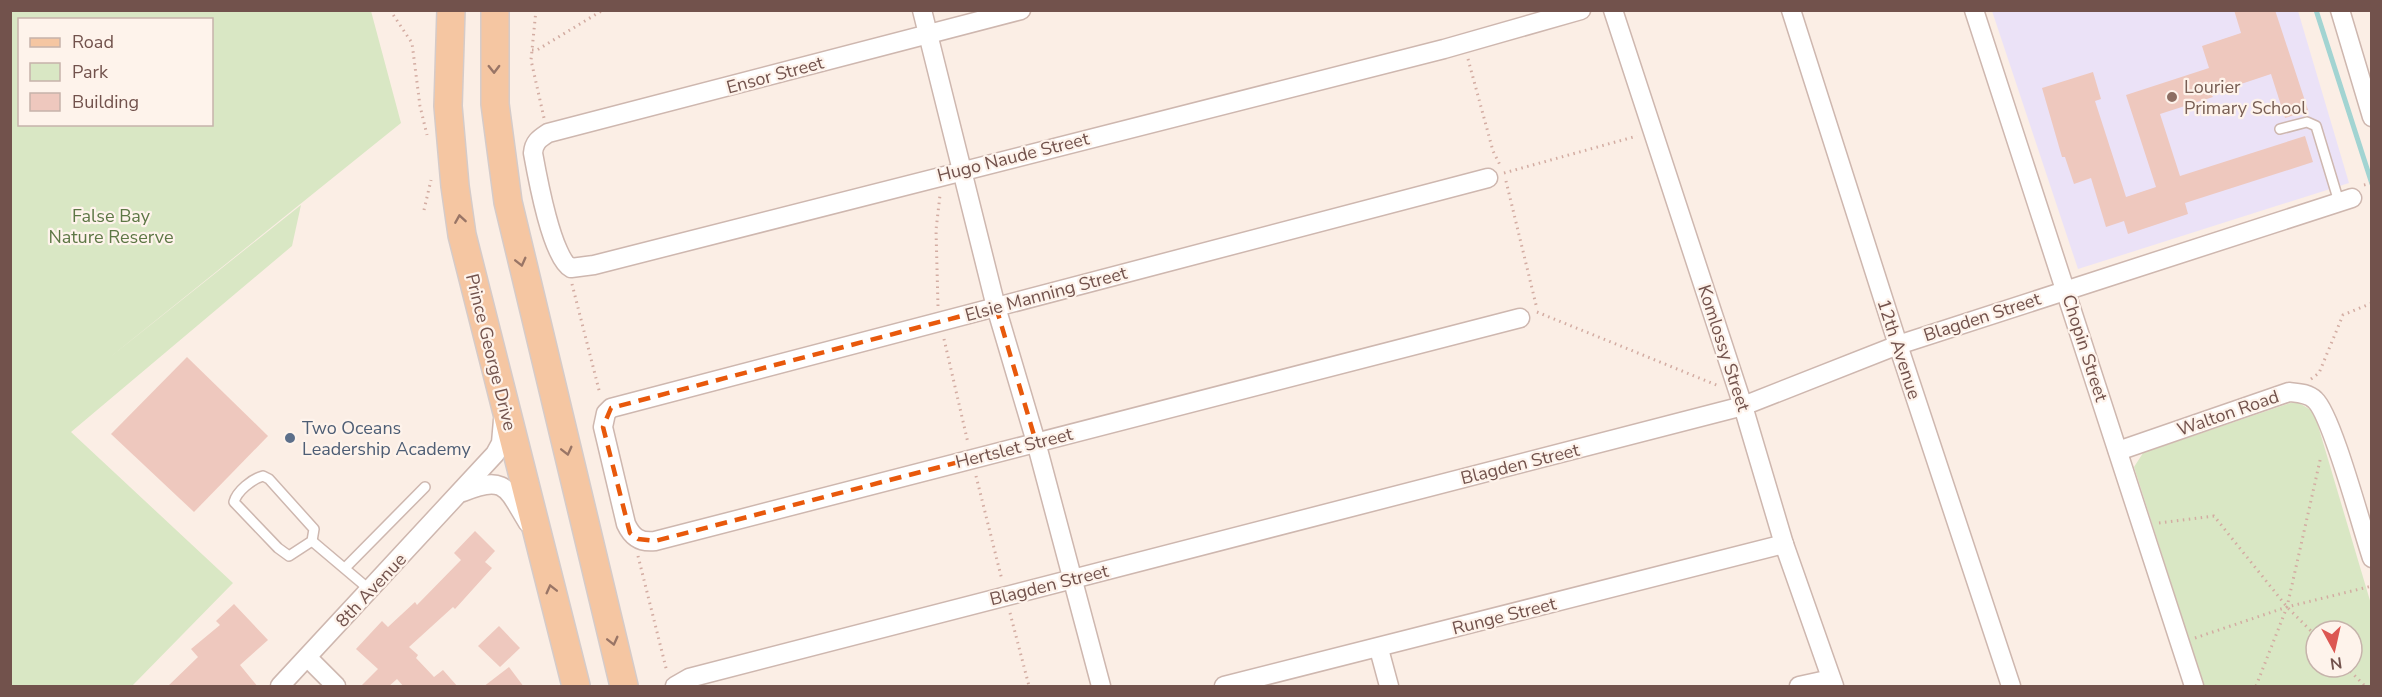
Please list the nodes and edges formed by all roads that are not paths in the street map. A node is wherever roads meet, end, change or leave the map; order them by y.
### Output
1 (450, 10) edge
2 (495, 10) edge
3 (922, 10) edge
4 (1021, 10) edge
5 (1581, 10) edge
6 (1613, 10) edge
7 (1791, 10) edge
8 (1974, 10) edge
9 (2340, 10) edge
10 (928, 35) junction
11 (2372, 117) edge
12 (2280, 129) dead end
13 (534, 146) joint
14 (963, 170) junction
15 (1496, 175) road end
16 (2352, 195) joint
17 (2067, 290) junction
18 (996, 307) junction
19 (1529, 315) road end
20 (1898, 345) junction
21 (503, 400) junction
22 (1743, 406) junction
23 (603, 407) joint
24 (1036, 442) junction
25 (2118, 451) junction
26 (425, 488) dead end
27 (461, 493) junction
28 (312, 541) junction
29 (539, 541) junction
30 (1784, 544) junction
31 (2372, 558) edge
32 (345, 568) junction
33 (1071, 579) junction
34 (370, 590) junction
35 (1379, 649) junction
36 (308, 658) junction
37 (671, 682) edge
38 (1833, 683) edge
39 (280, 687) edge
40 (336, 687) edge
41 (576, 687) edge
42 (624, 687) edge
43 (1101, 687) edge
44 (1224, 687) edge
45 (1389, 687) edge
46 (1799, 687) edge
47 (2011, 687) edge
48 (2194, 687) edge

21 -> 1 main road, Prince George Drive
2 -> 42 main road
3 - 10 street
4 - 10 street, Ensor Street
5 - 14 street, Hugo Naude Street
6 - 22 street, Komlossy Street
7 - 20 street, 12th Avenue
8 - 17 street, Chopin Street
9 - 11 street
10 - 13 street, Ensor Street
10 - 14 street
12 - 16 lane
13 - 14 street, Hugo Naude Street
14 - 18 street
15 - 18 street, Elsie Manning Street
16 - 17 street, Blagden Street
17 - 20 street, Blagden Street
17 - 25 street, Chopin Street
18 - 23 street, Elsie Manning Street
18 - 24 street
19 - 24 street, Hertslet Street
20 - 22 street, Blagden Street
20 - 47 street, 12th Avenue
21 - 27 street, 8th Avenue
21 - 29 main road, Prince George Drive
22 - 30 street, Komlossy Street
22 - 33 street, Blagden Street
23 - 24 street, Hertslet Street
24 - 33 street
25 - 31 street, Walton Road
25 - 48 street, Chopin Street
26 - 32 lane
27 - 29 street, 8th Avenue
27 - 34 street, 8th Avenue
28 - 28 lane
28 - 32 lane
41 -> 29 main road, Prince George Drive
30 - 35 street, Runge Street
30 - 38 street, Komlossy Street
32 - 34 lane
33 - 37 street, Blagden Street
33 - 43 street
34 - 36 street, 8th Avenue
35 - 44 street, Runge Street
35 - 45 street
36 - 39 street, 8th Avenue
36 - 40 street
38 - 46 street

